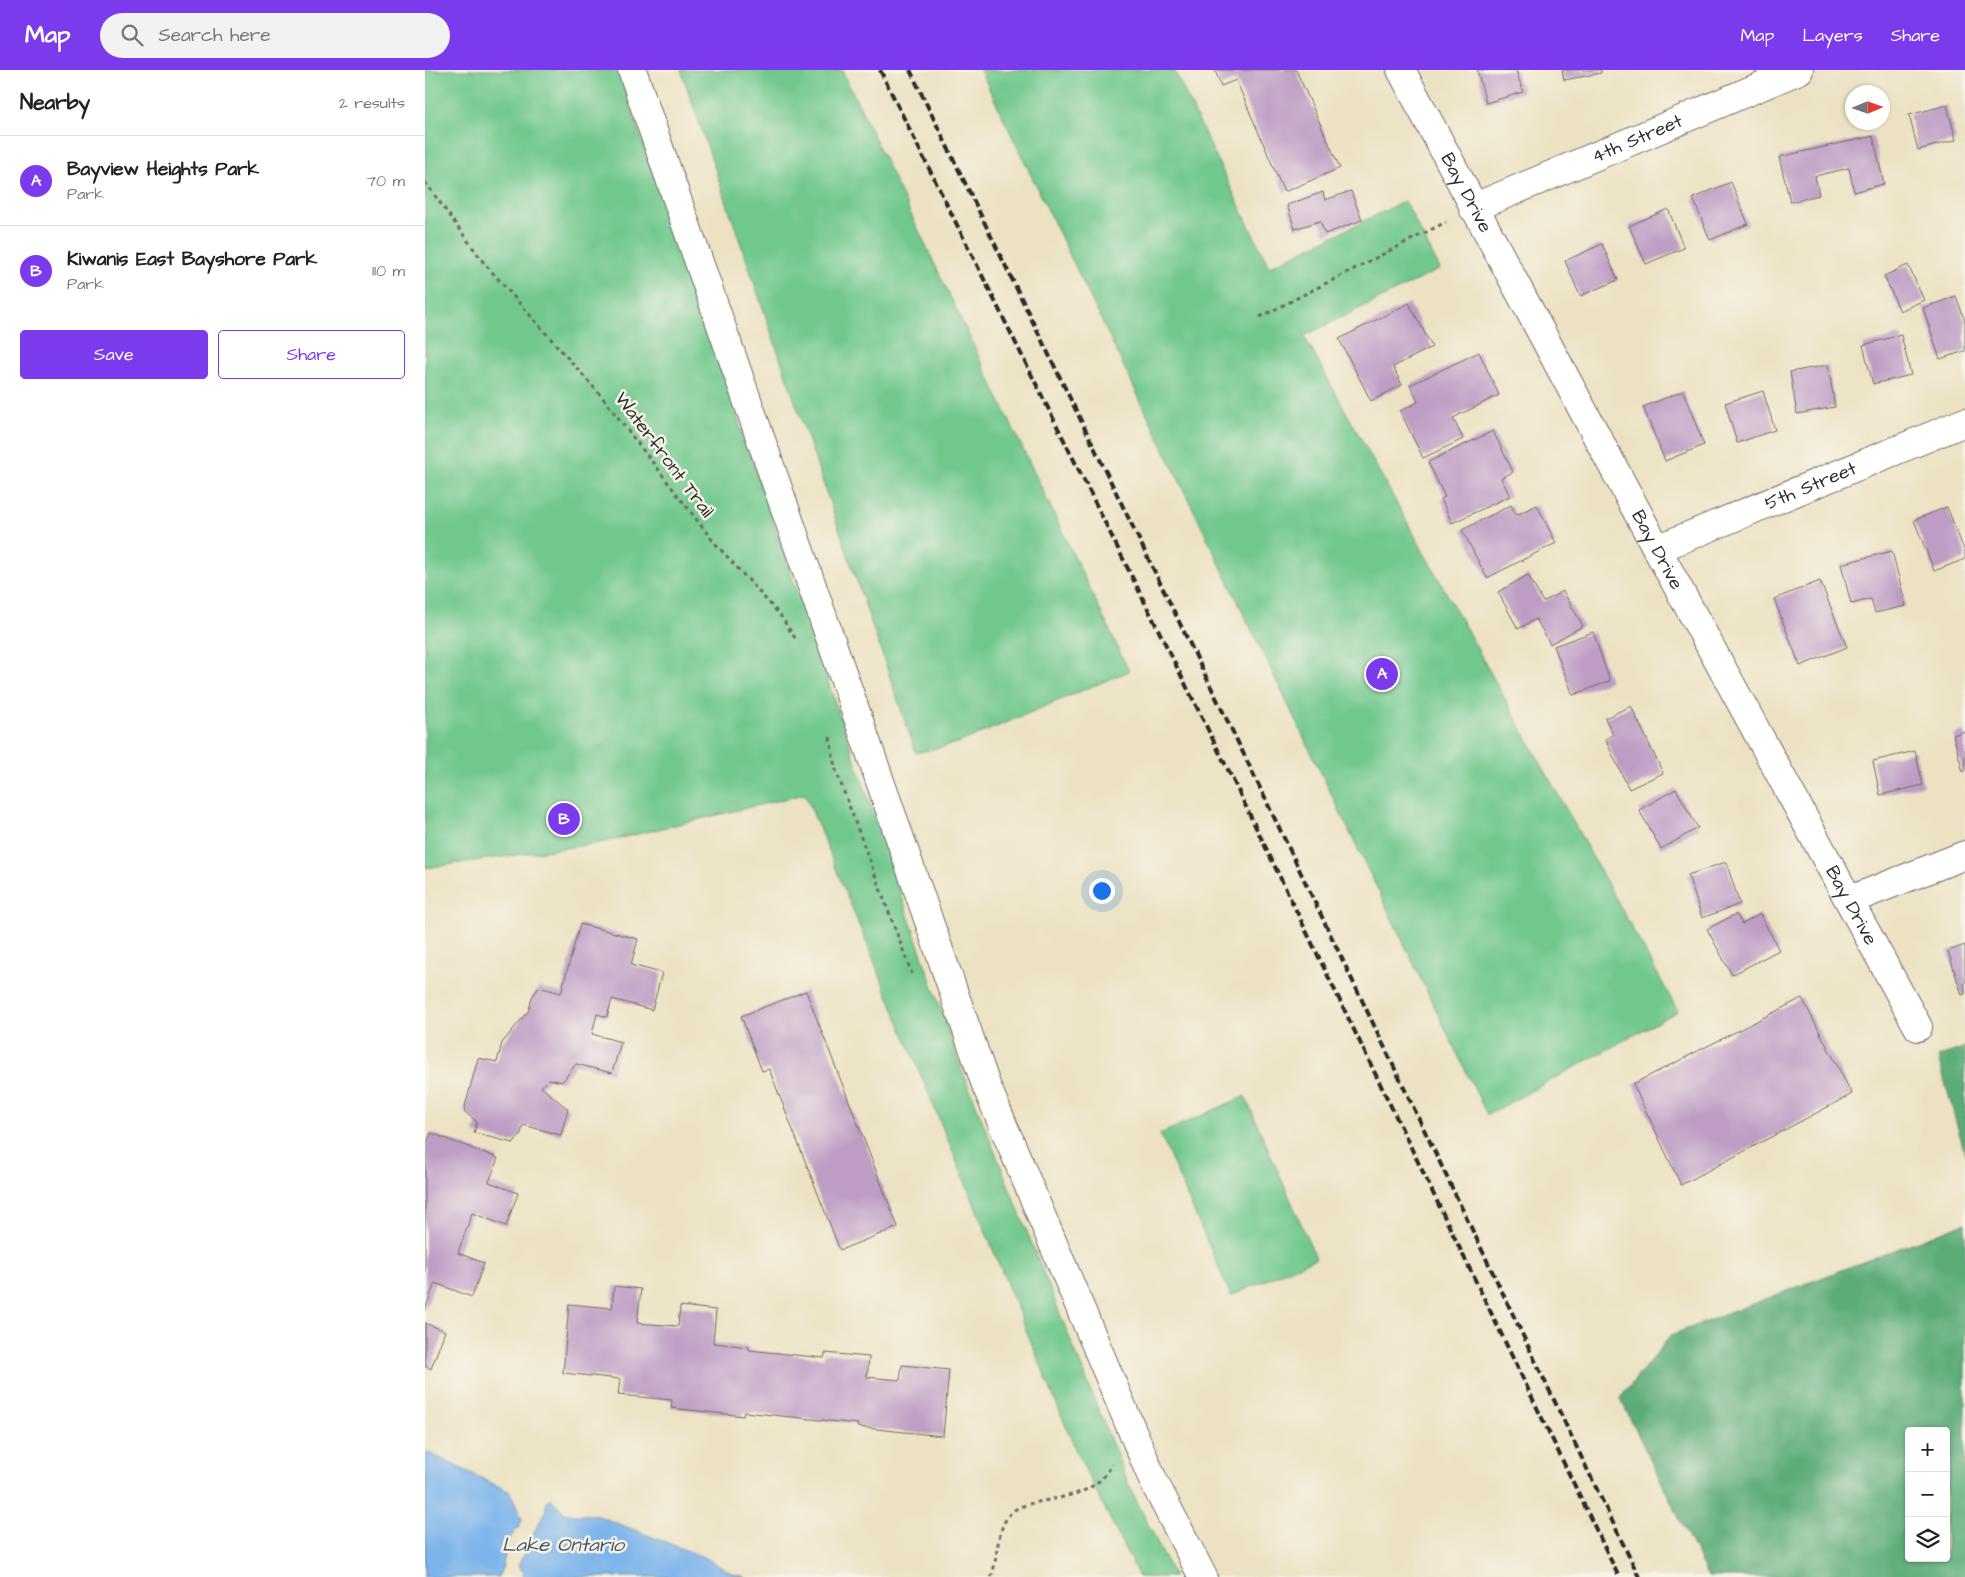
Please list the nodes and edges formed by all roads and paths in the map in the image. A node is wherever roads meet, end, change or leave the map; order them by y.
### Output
1 (633, 70) edge
2 (1401, 70) edge
3 (1799, 70) edge
4 (425, 182) edge
5 (1473, 208) junction
6 (1260, 317) dead end
7 (1965, 422) edge
8 (1657, 550) junction
9 (797, 642) dead end
10 (828, 730) dead end
11 (835, 768) dead end
12 (1965, 855) edge
13 (1850, 900) junction
14 (1918, 1027) dead end
15 (1080, 1492) dead end
16 (991, 1577) edge
17 (1203, 1577) edge

1 - 17 street
2 - 5 street, Bay Drive
3 - 5 street, 4th Street
4 - 9 path, Waterfront Trail
5 - 6 path
5 - 8 street, Bay Drive
7 - 8 street, 5th Street
8 - 13 street, Bay Drive
10 - 11 path
12 - 13 street
13 - 14 street, Bay Drive
15 - 16 path

